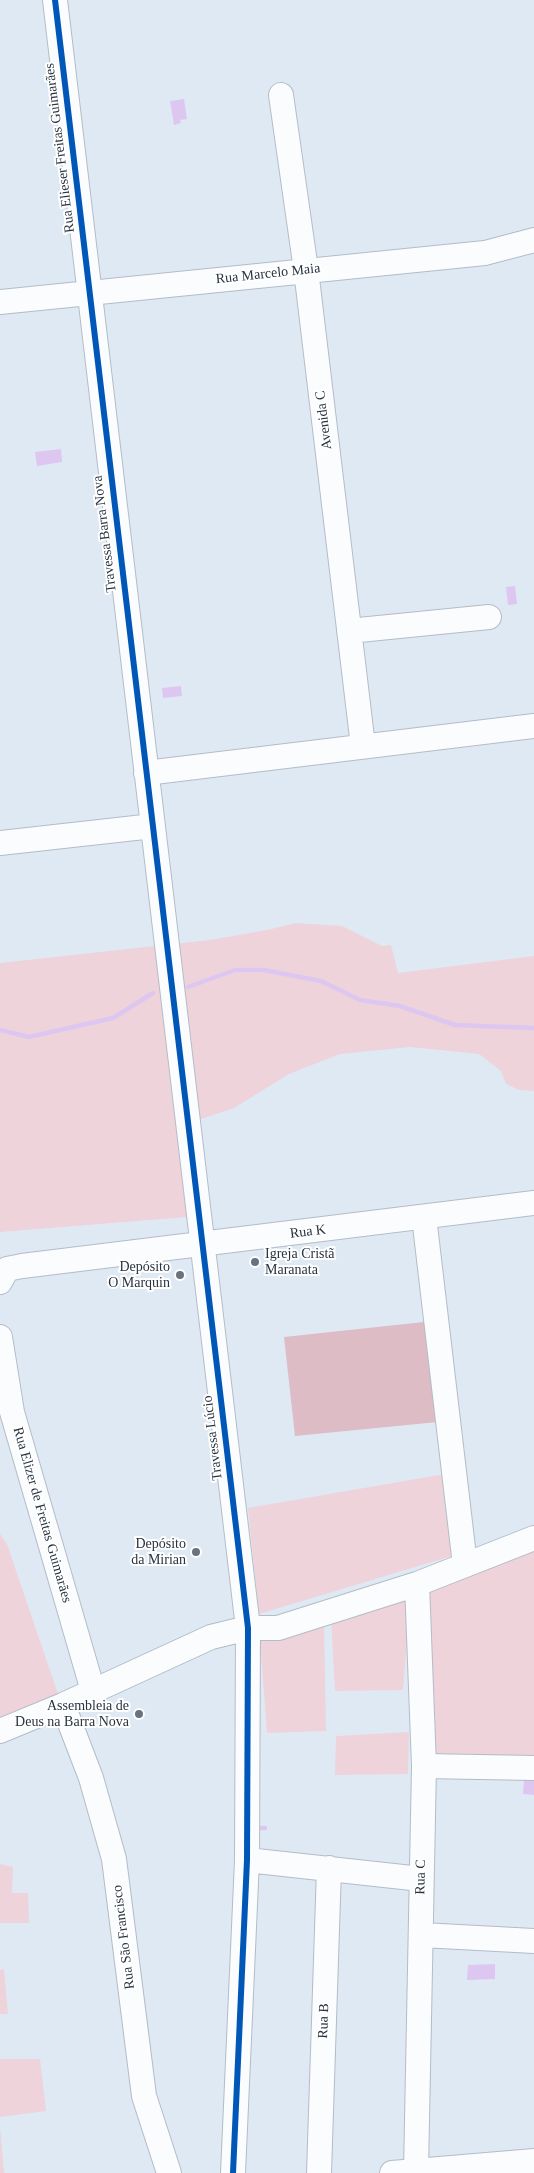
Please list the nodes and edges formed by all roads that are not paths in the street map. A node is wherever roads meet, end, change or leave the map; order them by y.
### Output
1 (55, 0) edge
2 (281, 95) dead end
3 (534, 240) edge
4 (306, 270) junction
5 (90, 293) junction
6 (0, 302) edge
7 (488, 617) dead end
8 (349, 631) junction
9 (534, 726) edge
10 (363, 746) junction
11 (146, 773) junction
12 (152, 826) junction
13 (0, 843) edge
14 (534, 1203) edge
15 (424, 1216) junction
16 (203, 1245) junction
17 (0, 1282) edge
18 (0, 1337) edge
19 (534, 1538) edge
20 (465, 1565) junction
21 (417, 1584) junction
22 (248, 1628) junction
23 (93, 1691) junction
24 (62, 1705) junction
25 (0, 1731) edge
26 (424, 1766) junction
27 (534, 1768) edge
28 (247, 1860) junction
29 (329, 1868) junction
30 (421, 1879) junction
31 (422, 1935) junction
32 (534, 1941) edge
33 (534, 2161) edge
34 (416, 2171) junction
35 (169, 2173) edge
36 (233, 2173) edge
37 (320, 2173) edge
38 (392, 2173) edge

1 - 5 street, Rua Elieser Freitas Guimarães
2 - 4 street, Avenida C
3 - 4 street, Rua Marcelo Maia
4 - 5 street, Rua Marcelo Maia
4 - 8 street, Avenida C
5 - 6 street, Rua Marcelo Maia
5 - 11 street, Travessa Barra Nova
7 - 8 street
8 - 10 street, Avenida C
9 - 10 street
10 - 11 street
11 - 12 street, Travessa Barra Nova
12 - 13 street
12 - 16 street, Travessa Lúcio
14 - 15 street, Rua K
15 - 16 street, Rua K
15 - 20 street
16 - 17 street, Rua K
16 - 22 street, Travessa Lúcio
18 - 23 street, Rua Elizer de Freitas Guimarães
19 - 20 street
20 - 21 street
21 - 22 street
21 - 26 street, Rua C
22 - 23 street
22 - 28 street, Travessa Lúcio
23 - 24 street
24 - 25 street
24 - 35 street, Rua São Francisco
26 - 27 street
26 - 30 street, Rua C
28 - 29 street
28 - 36 street, Travessa Lúcio
29 - 30 street
29 - 37 street, Rua B
30 - 31 street, Rua C
31 - 32 street
31 - 34 street, Rua C
33 - 34 street
34 - 38 street

